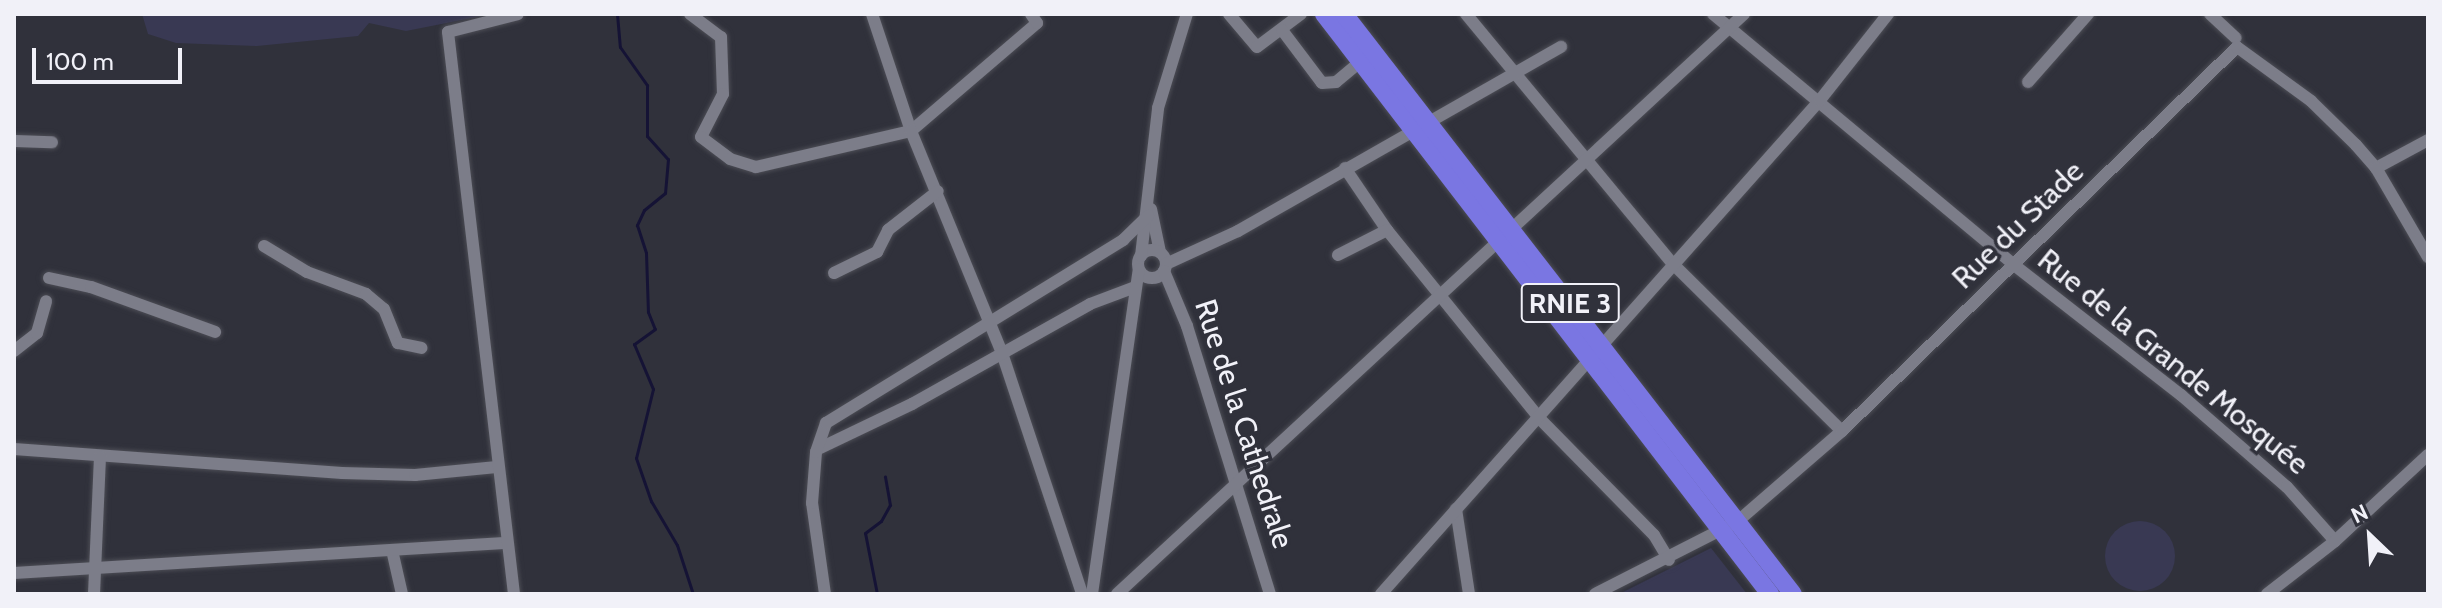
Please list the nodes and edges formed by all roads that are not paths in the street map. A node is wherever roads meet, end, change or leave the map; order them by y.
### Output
1 (518, 14) edge
2 (690, 14) edge
3 (872, 14) edge
4 (1031, 14) edge
5 (1187, 14) edge
6 (1229, 14) edge
7 (1301, 14) edge
8 (1324, 14) edge
9 (1466, 14) edge
10 (1713, 14) edge
11 (1744, 14) edge
12 (1888, 14) edge
13 (2088, 14) edge
14 (2210, 14) edge
15 (1346, 15) edge
16 (490, 17) edge
17 (1730, 27) junction
18 (1282, 30) junction
19 (2236, 38) dead end
20 (1561, 47) dead end
21 (1361, 61) junction
22 (1512, 75) junction
23 (2028, 82) dead end
24 (1820, 100) junction
25 (1421, 126) junction
26 (911, 131) junction
27 (2428, 140) edge
28 (14, 141) edge
29 (52, 142) dead end
30 (1585, 161) junction
31 (1345, 168) junction
32 (2376, 168) junction
33 (938, 191) junction
34 (1149, 211) junction
35 (1387, 230) junction
36 (1505, 235) junction
37 (264, 246) dead end
38 (1338, 255) dead end
39 (2428, 257) edge
40 (1164, 262) junction
41 (1140, 263) junction
42 (1672, 263) junction
43 (2014, 265) junction
44 (834, 273) dead end
45 (49, 278) dead end
46 (1135, 287) junction
47 (1441, 293) junction
48 (46, 301) dead end
49 (990, 324) junction
50 (215, 332) dead end
51 (1603, 343) junction
52 (421, 348) dead end
53 (14, 351) edge
54 (1002, 353) junction
55 (1590, 359) junction
56 (1539, 418) junction
57 (1842, 431) junction
58 (14, 449) edge
59 (818, 449) junction
60 (2428, 455) edge
61 (100, 457) junction
62 (497, 467) junction
63 (1237, 487) junction
64 (1456, 509) junction
65 (1731, 526) junction
66 (2335, 541) junction
67 (504, 543) junction
68 (392, 550) junction
69 (1669, 560) junction
70 (96, 570) junction
71 (14, 573) edge
72 (94, 594) edge
73 (402, 594) edge
74 (514, 594) edge
75 (825, 594) edge
76 (1082, 594) edge
77 (1092, 594) edge
78 (1117, 594) edge
79 (1270, 594) edge
80 (1381, 594) edge
81 (1469, 594) edge
82 (1595, 594) edge
83 (1770, 594) edge
84 (1793, 594) edge
85 (2267, 594) edge

1 - 16 street
2 - 26 street
3 - 26 street
4 - 26 street
5 - 34 street
6 - 18 street
7 - 18 street
8 - 21 highway, RNIE 3
9 - 22 street
10 - 17 street, Rue de la Grande Mosquée
11 - 17 street
12 - 24 street
13 - 23 street
14 - 19 street
15 - 25 highway, RNIE 3
16 - 62 street
17 - 24 street, Rue de la Grande Mosquée
17 - 30 street
18 - 21 street
20 - 22 street
21 - 25 highway, RNIE 3
22 - 25 street
22 - 30 street
24 - 42 street
24 - 43 street, Rue de la Grande Mosquée
25 - 31 street
25 - 36 highway, RNIE 3
26 - 33 street
27 - 32 street
28 - 29 street
30 - 36 street
30 - 42 street
31 - 35 street
31 - 40 street
32 - 39 street, Rue du Stade
32 - 43 street, Rue du Stade
33 - 44 street
33 - 49 street
34 - 40 street, Rue de la Cathedrale
34 - 41 street
34 - 49 street
35 - 38 street
35 - 47 street
36 - 47 street
36 - 51 highway, RNIE 3
36 - 55 highway, RNIE 3
37 - 52 street
40 - 41 street
40 - 41 street
40 - 63 street, Rue de la Cathedrale
41 - 46 street
42 - 51 street
42 - 57 street
43 - 57 street, Rue du Stade
43 - 66 street, Rue de la Grande Mosquée
45 - 50 street
46 - 54 street
46 - 77 street
47 - 56 street
47 - 63 street
48 - 53 street
49 - 54 street
49 - 59 street
51 - 55 street
51 - 65 highway, RNIE 3
54 - 59 street
54 - 76 street
55 - 56 street
55 - 65 highway, RNIE 3
56 - 64 street
56 - 69 street
57 - 65 street, Rue du Stade
58 - 61 street
59 - 75 street
60 - 66 street
61 - 62 street
61 - 70 street
62 - 67 street
63 - 78 street
63 - 79 street, Rue de la Cathedrale
64 - 80 street
64 - 81 street
65 - 69 street, Rue du Stade
65 - 83 highway, RNIE 3
65 - 84 highway, RNIE 3
66 - 85 street
67 - 68 street
67 - 74 street
68 - 70 street
68 - 73 street
69 - 82 street, Rue du Stade
70 - 71 street
70 - 72 street

